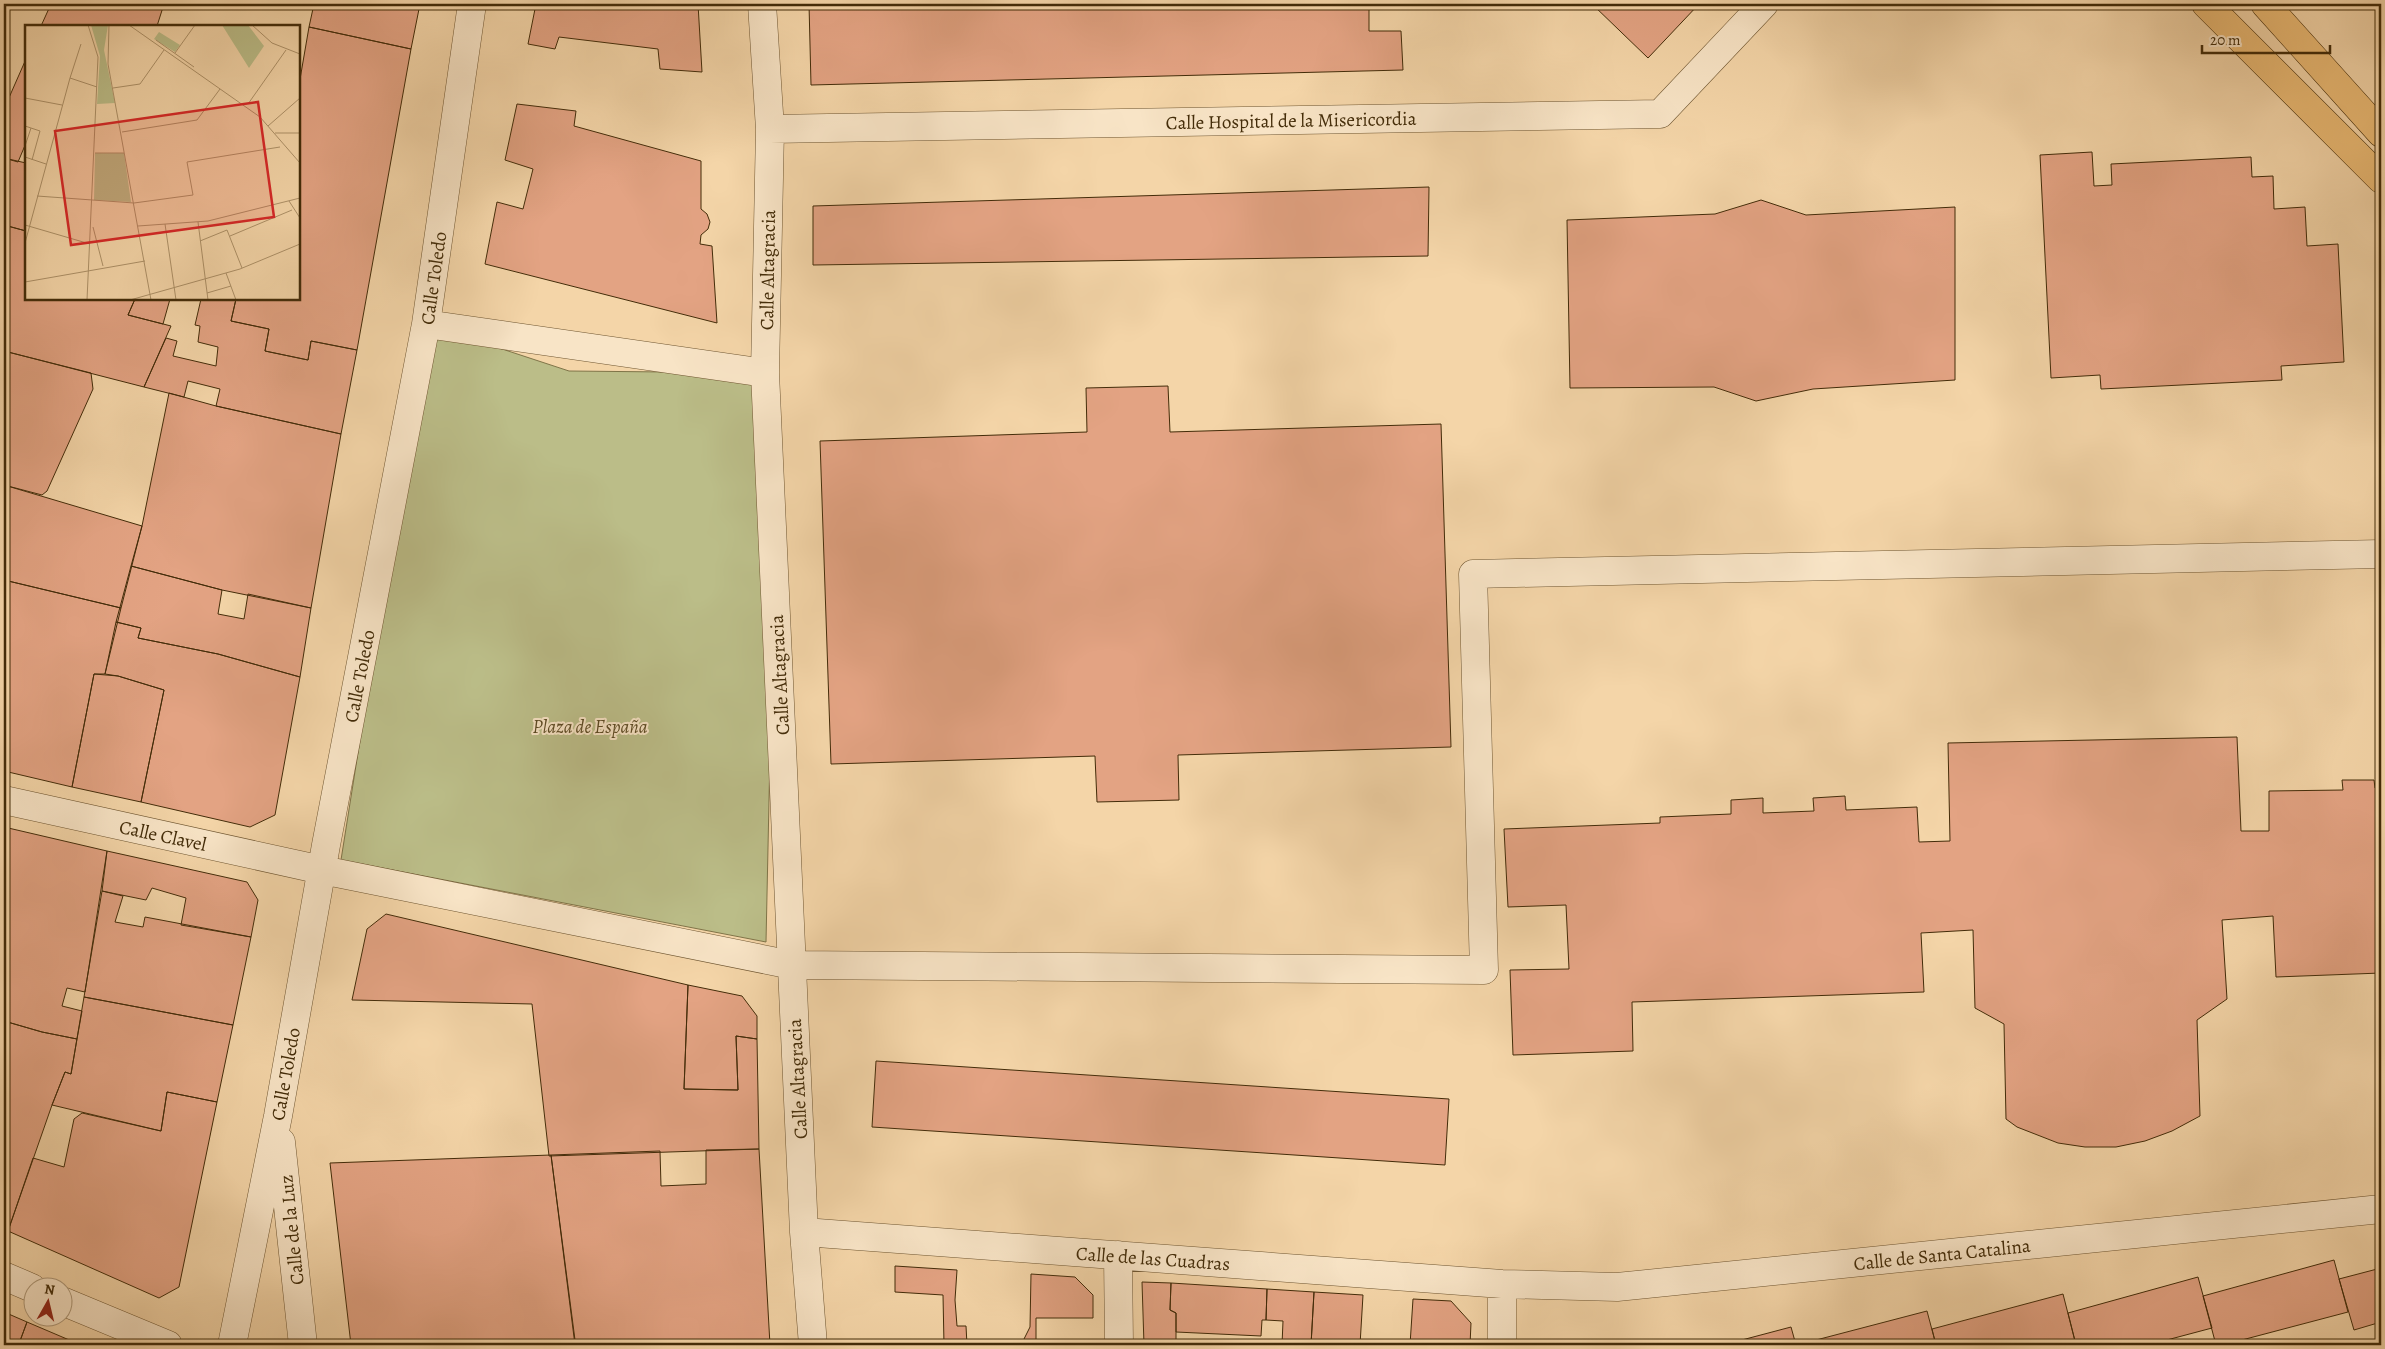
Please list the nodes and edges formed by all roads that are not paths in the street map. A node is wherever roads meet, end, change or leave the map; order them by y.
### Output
1 (472, 4) edge
2 (762, 4) edge
3 (1764, 4) edge
4 (2206, 4) edge
5 (2273, 6) edge
6 (770, 129) junction
7 (2381, 133) edge
8 (2381, 178) edge
9 (426, 324) junction
10 (765, 373) junction
11 (2381, 554) edge
12 (4, 800) edge
13 (322, 870) junction
14 (792, 965) junction
15 (278, 1116) junction
16 (2381, 1209) edge
17 (804, 1232) junction
18 (1118, 1255) junction
19 (4, 1276) edge
20 (22, 1284) edge
21 (1502, 1284) junction
22 (72, 1305) edge
23 (168, 1345) edge
24 (232, 1345) edge
25 (303, 1345) edge
26 (813, 1345) edge
27 (1119, 1345) edge
28 (1502, 1345) edge

1 - 9 street, Calle Toledo
2 - 6 street, Calle Altagracia
3 - 6 street, Calle Hospital de la Misericordia
4 - 8 highway
5 - 7 highway
6 - 10 street, Calle Altagracia
9 - 10 street
9 - 13 street, Calle Toledo
10 - 14 street, Calle Altagracia
11 - 14 street
12 - 13 street, Calle Clavel
13 - 14 street
13 - 15 street, Calle Toledo
14 - 17 street, Calle Altagracia
15 - 24 street, Calle Toledo
15 - 25 street, Calle de la Luz
16 - 21 street, Calle de Santa Catalina
17 - 18 street, Calle de las Cuadras
17 - 26 street, Calle Altagracia
18 - 21 street, Calle de las Cuadras
18 - 27 street
19 - 20 street
21 - 28 street
22 - 23 street

